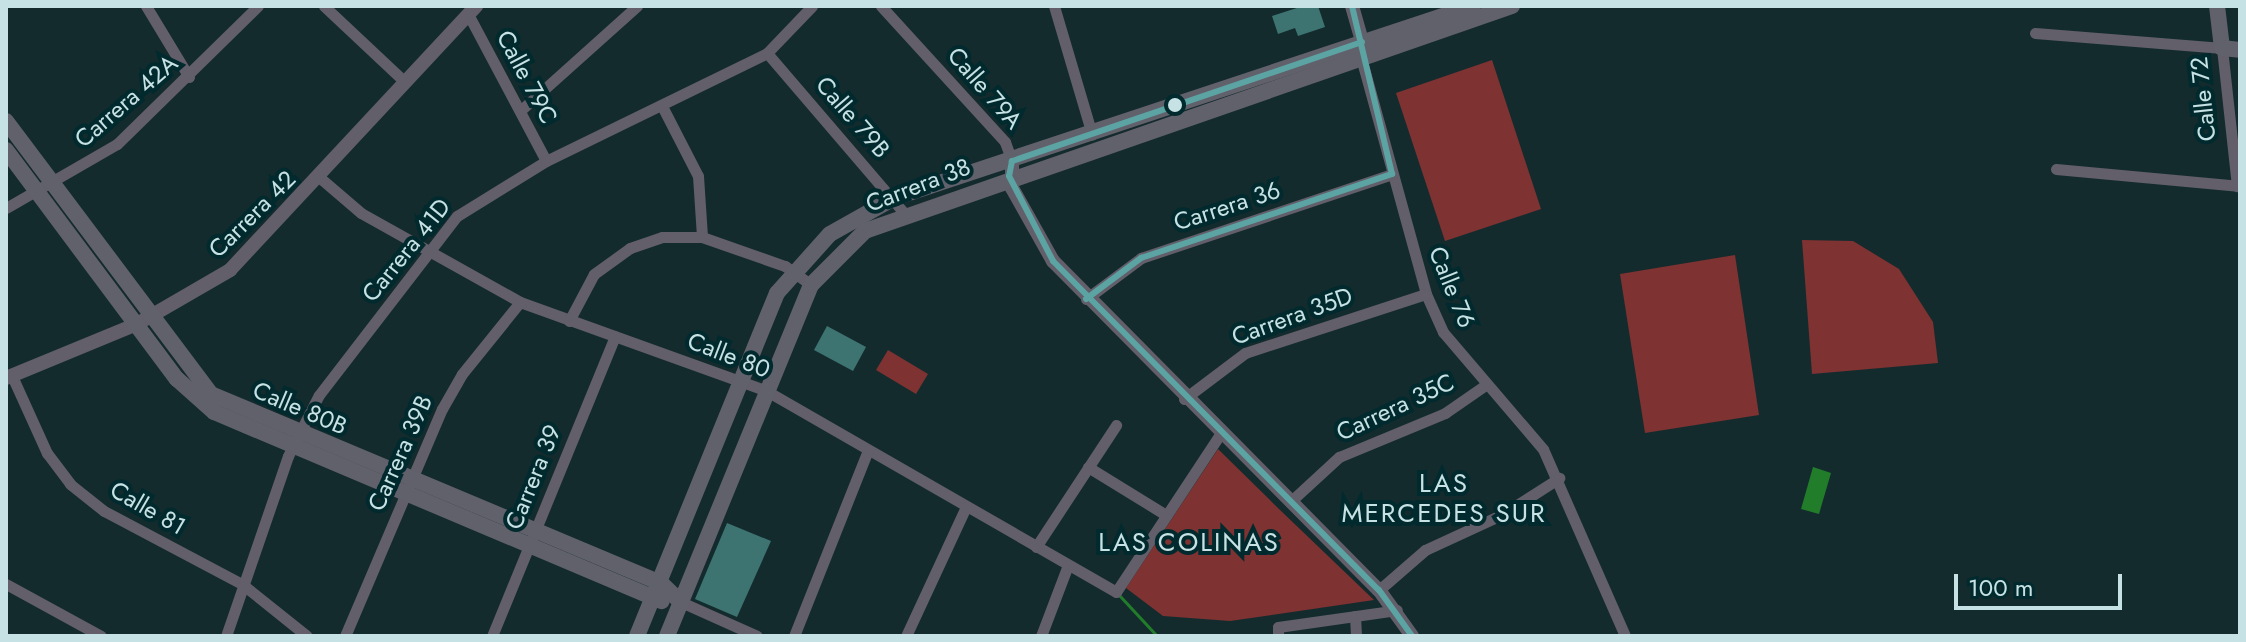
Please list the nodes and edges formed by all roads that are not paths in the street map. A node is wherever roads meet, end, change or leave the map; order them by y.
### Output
1 (146, 6) edge
2 (258, 6) edge
3 (324, 6) edge
4 (637, 6) edge
5 (812, 6) edge
6 (881, 6) edge
7 (1054, 6) edge
8 (1352, 6) edge
9 (1473, 6) edge
10 (1512, 6) edge
11 (2217, 6) edge
12 (472, 10) edge
13 (2035, 33) dead end
14 (2222, 48) junction
15 (1361, 49) junction
16 (2240, 50) edge
17 (767, 53) junction
18 (189, 77) junction
19 (405, 82) junction
20 (663, 108) junction
21 (521, 110) junction
22 (6, 121) edge
23 (1092, 134) junction
24 (6, 150) edge
25 (546, 161) junction
26 (1010, 169) junction
27 (2056, 169) dead end
28 (1392, 174) junction
29 (319, 177) junction
30 (57, 183) junction
31 (2239, 186) edge
32 (39, 193) junction
33 (894, 198) junction
34 (6, 208) edge
35 (904, 213) junction
36 (702, 237) junction
37 (428, 254) junction
38 (793, 271) junction
39 (811, 285) junction
40 (1426, 294) junction
41 (1086, 299) junction
42 (520, 302) junction
43 (154, 315) junction
44 (569, 321) junction
45 (137, 324) junction
46 (615, 336) junction
47 (9, 377) edge
48 (739, 381) junction
49 (1484, 386) junction
50 (765, 390) junction
51 (1184, 399) junction
52 (1116, 425) dead end
53 (1220, 434) junction
54 (294, 442) junction
55 (868, 450) junction
56 (1088, 467) junction
57 (1559, 478) junction
58 (411, 480) junction
59 (404, 496) junction
60 (1290, 502) junction
61 (966, 507) junction
62 (1166, 515) junction
63 (532, 538) junction
64 (1036, 547) junction
65 (1068, 565) junction
66 (6, 584) edge
67 (242, 584) junction
68 (657, 590) junction
69 (1379, 590) junction
70 (681, 602) junction
71 (1398, 610) junction
72 (1355, 616) junction
73 (1278, 632) edge
74 (1622, 635) edge
75 (100, 636) edge
76 (226, 636) edge
77 (307, 636) edge
78 (345, 636) edge
79 (492, 636) edge
80 (637, 636) edge
81 (667, 636) edge
82 (757, 636) edge
83 (794, 636) edge
84 (906, 636) edge
85 (1041, 636) edge
86 (1356, 636) edge
87 (1412, 636) edge

1 - 18 street
2 - 18 street, Carrera 42A
3 - 19 street
4 - 21 street
5 - 17 street, Carrera 41D
6 - 26 street, Calle 79A
7 - 23 street
8 - 15 street, Calle 76
9 - 15 main road, Carrera 38
10 - 15 main road, Carrera 38
11 - 14 main road, Calle 72
12 - 19 street, Carrera 42
12 - 21 street, Calle 79C
13 - 14 street
14 - 16 main road
14 - 31 street, Calle 72
15 - 23 main road, Carrera 38
15 - 26 main road, Carrera 38
15 - 28 street, Calle 76
17 - 20 street, Carrera 41D
17 - 33 street, Calle 79B
18 - 30 street, Carrera 42A
19 - 29 street, Carrera 42
20 - 25 street, Carrera 41D
20 - 36 street
21 - 25 street, Calle 79C
22 - 30 main road, Calle 80B
23 - 26 main road, Carrera 38
24 - 32 main road, Calle 80B
25 - 37 street, Carrera 41D
26 - 33 main road, Carrera 38
26 - 35 main road, Carrera 38
26 - 41 street, Calle 79A
27 - 31 street
28 - 40 street, Calle 76
28 - 41 street, Carrera 36
29 - 37 street, Calle 80
29 - 43 street, Carrera 42
30 - 32 street, Carrera 42A
30 - 43 main road, Calle 80B
32 - 34 street, Carrera 42A
32 - 45 main road, Calle 80B
33 - 35 street, Calle 79B
33 - 38 main road, Carrera 38
35 - 39 main road, Carrera 38
36 - 38 street
36 - 44 street
37 - 42 street, Calle 80
37 - 54 street, Carrera 41D
38 - 39 street
38 - 48 main road, Carrera 38
39 - 50 main road, Carrera 38
40 - 49 street, Calle 76
40 - 51 street, Carrera 35D
41 - 51 street, Calle 79A
42 - 44 street, Calle 80
42 - 58 street, Carrera 39B
43 - 45 street, Carrera 42
43 - 54 main road, Calle 80B
44 - 46 street, Calle 80
45 - 47 street, Carrera 42
45 - 54 main road, Calle 80B
46 - 48 street, Calle 80
46 - 63 street, Carrera 39
47 - 67 street, Calle 81
48 - 50 street, Calle 80
48 - 68 main road, Carrera 38
49 - 57 street, Calle 76
49 - 60 street, Carrera 35C
50 - 55 street, Calle 80
50 - 70 main road, Carrera 38
51 - 53 street, Calle 79A
52 - 56 street
53 - 60 street, Calle 79A
53 - 62 street
54 - 58 main road, Calle 80B
54 - 59 main road, Calle 80B
54 - 67 street, Carrera 41D
55 - 61 street, Calle 80
55 - 83 street
56 - 62 street
56 - 64 street
57 - 69 street
57 - 74 street, Calle 76
58 - 59 street, Carrera 39B
58 - 63 main road, Calle 80B
59 - 63 main road, Calle 80B
59 - 78 street, Carrera 39B
60 - 69 street, Calle 79A
61 - 64 street, Calle 80
61 - 84 street
62 - 65 street, Calle 80
63 - 68 main road, Calle 80B
63 - 79 street, Carrera 39
64 - 65 street, Calle 80
65 - 85 street
66 - 75 street
67 - 76 street, Carrera 41D
67 - 77 street, Calle 81
68 - 70 main road, Calle 80B
68 - 80 main road, Carrera 38
69 - 71 street, Calle 79A
70 - 81 main road, Carrera 38
70 - 82 street, Calle 80B
71 - 72 street
71 - 87 street, Calle 79A
72 - 73 street
72 - 86 street

